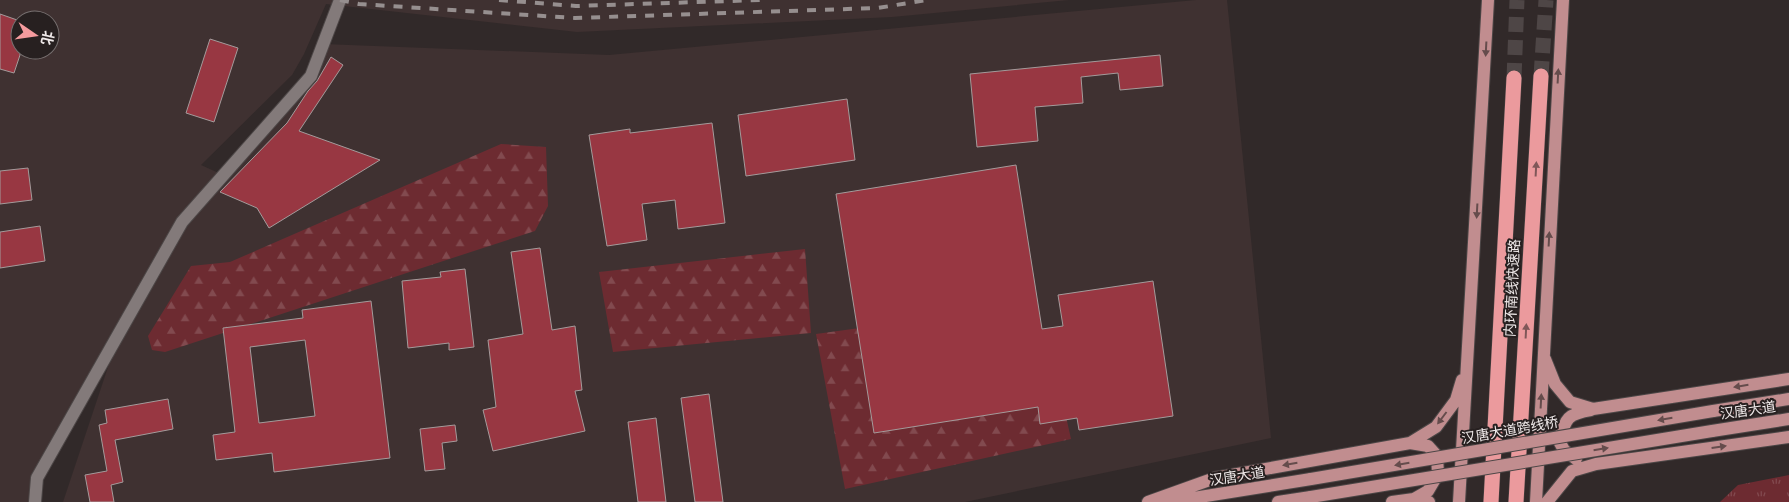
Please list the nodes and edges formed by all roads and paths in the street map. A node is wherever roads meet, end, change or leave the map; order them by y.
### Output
1 (340, 0) edge
2 (1488, 0) edge
3 (1563, 0) edge
4 (1541, 76) tunnel mouth
5 (1514, 78) tunnel mouth
6 (1544, 356) junction
7 (1468, 358) junction
8 (1789, 379) edge
9 (1789, 399) edge
10 (1593, 409) junction
11 (1714, 411) joint
12 (1789, 419) edge
13 (1789, 437) edge
14 (1410, 443) junction
15 (1596, 464) junction
16 (1311, 479) joint
17 (1414, 499) junction
18 (34, 502) edge
19 (1148, 502) edge
20 (1169, 502) edge
21 (1278, 502) edge
22 (1392, 502) edge
23 (1428, 502) edge
24 (1459, 502) edge
25 (1491, 502) edge
26 (1516, 502) edge
27 (1536, 502) edge
28 (1547, 502) edge

1 - 18 street
2 -> 7 main road
6 -> 3 main road
26 -> 4 highway, 内环南线快速路
5 - 25 highway, 内环南线快速路
6 - 10 main road
27 -> 6 main road
7 -> 14 main road
7 - 24 main road
8 -> 10 main road
9 - 11 main road, 汉唐大道
10 - 15 main road
11 -> 16 main road, 汉唐大道跨线桥, bridge
21 -> 12 main road, 汉唐大道, bridge
15 -> 13 main road
14 - 17 main road
14 -> 19 main road
15 - 28 main road
16 - 20 main road, 汉唐大道
17 - 22 main road
17 - 23 main road

